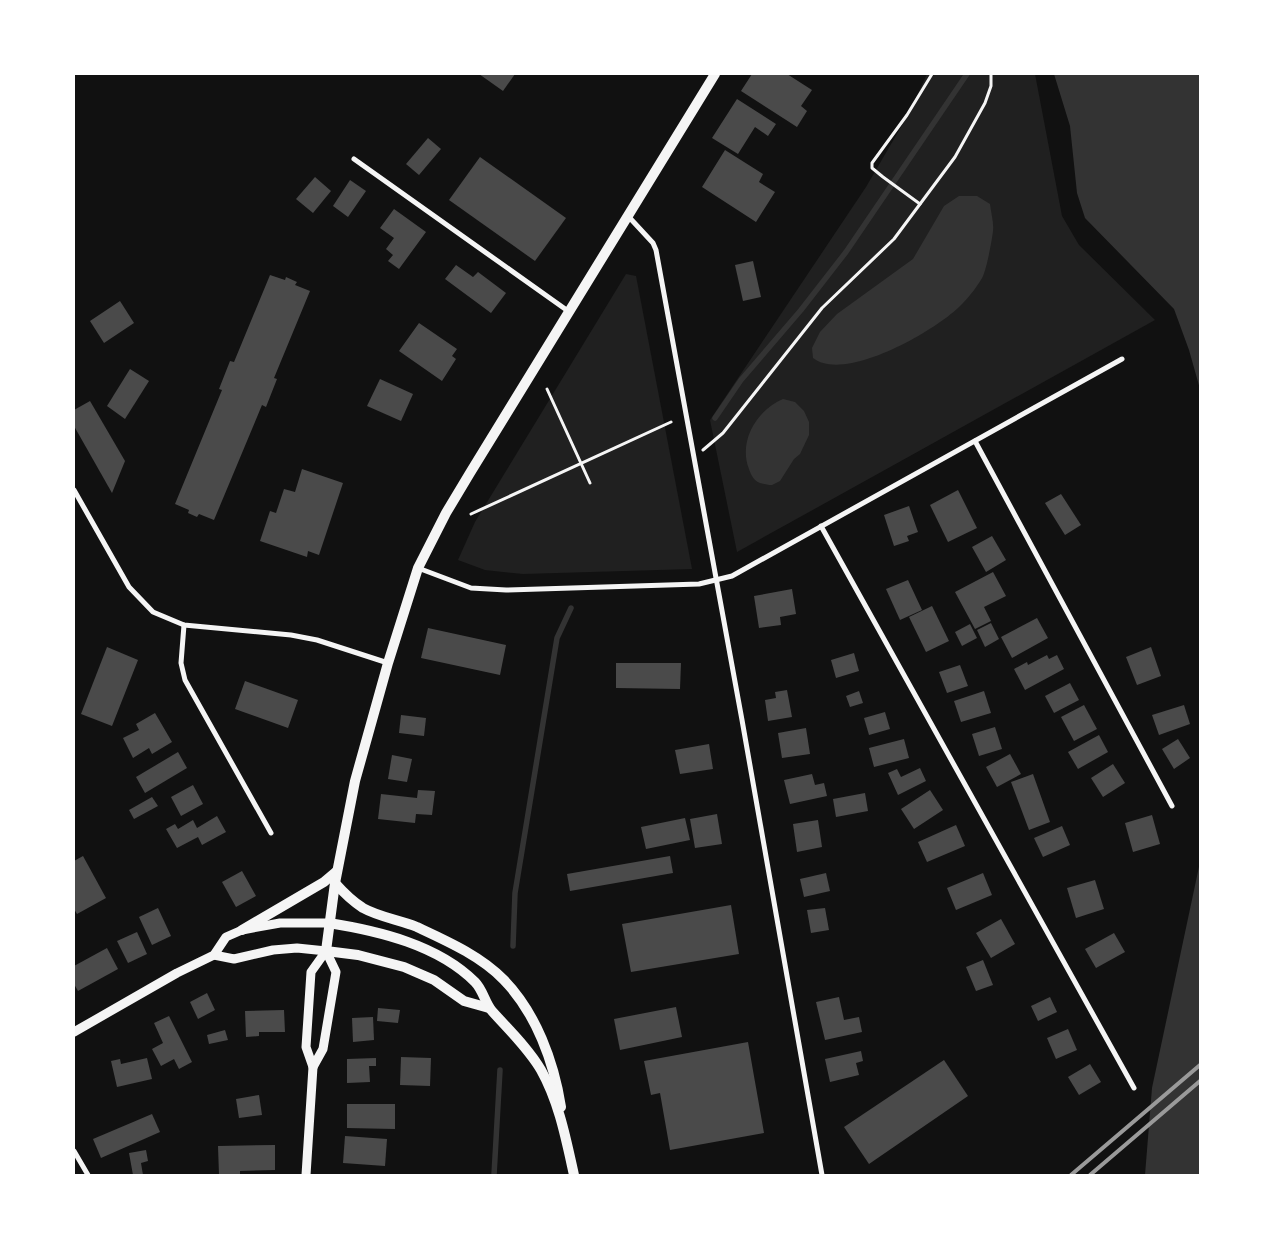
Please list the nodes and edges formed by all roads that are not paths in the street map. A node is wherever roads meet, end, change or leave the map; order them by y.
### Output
1 (715, 74) edge
2 (354, 159) dead end
3 (628, 215) junction
4 (568, 311) junction
5 (1122, 359) dead end
6 (975, 441) junction
7 (74, 490) edge
8 (821, 526) junction
9 (418, 568) junction
10 (717, 581) junction
11 (184, 625) junction
12 (388, 663) junction
13 (1172, 806) dead end
14 (271, 833) dead end
15 (337, 871) junction
16 (335, 883) junction
17 (329, 923) junction
18 (242, 930) junction
19 (326, 951) junction
20 (214, 955) junction
21 (489, 1008) junction
22 (74, 1032) edge
23 (313, 1067) junction
24 (1134, 1088) dead end
25 (566, 1137) junction
26 (74, 1151) edge
27 (88, 1175) edge
28 (306, 1175) edge
29 (574, 1175) edge
30 (822, 1175) edge

1 - 3 main road
2 - 4 street
3 - 4 main road
3 - 10 street
4 - 9 main road
5 - 6 street
6 - 8 street
6 - 13 street
7 - 11 street
8 - 10 street
8 - 24 street
9 - 10 street
9 - 12 main road
10 - 30 street
11 - 12 street
11 - 14 street
12 - 15 main road
15 - 16 main road
15 - 18 main road
16 - 17 main road
16 - 25 main road
17 - 18 street
17 - 19 main road
17 - 21 main road
18 - 20 street
19 - 20 street
19 - 21 main road
19 - 23 street
19 - 23 street
20 - 22 street
21 - 25 main road
23 - 28 street
25 - 29 main road
26 - 27 street

